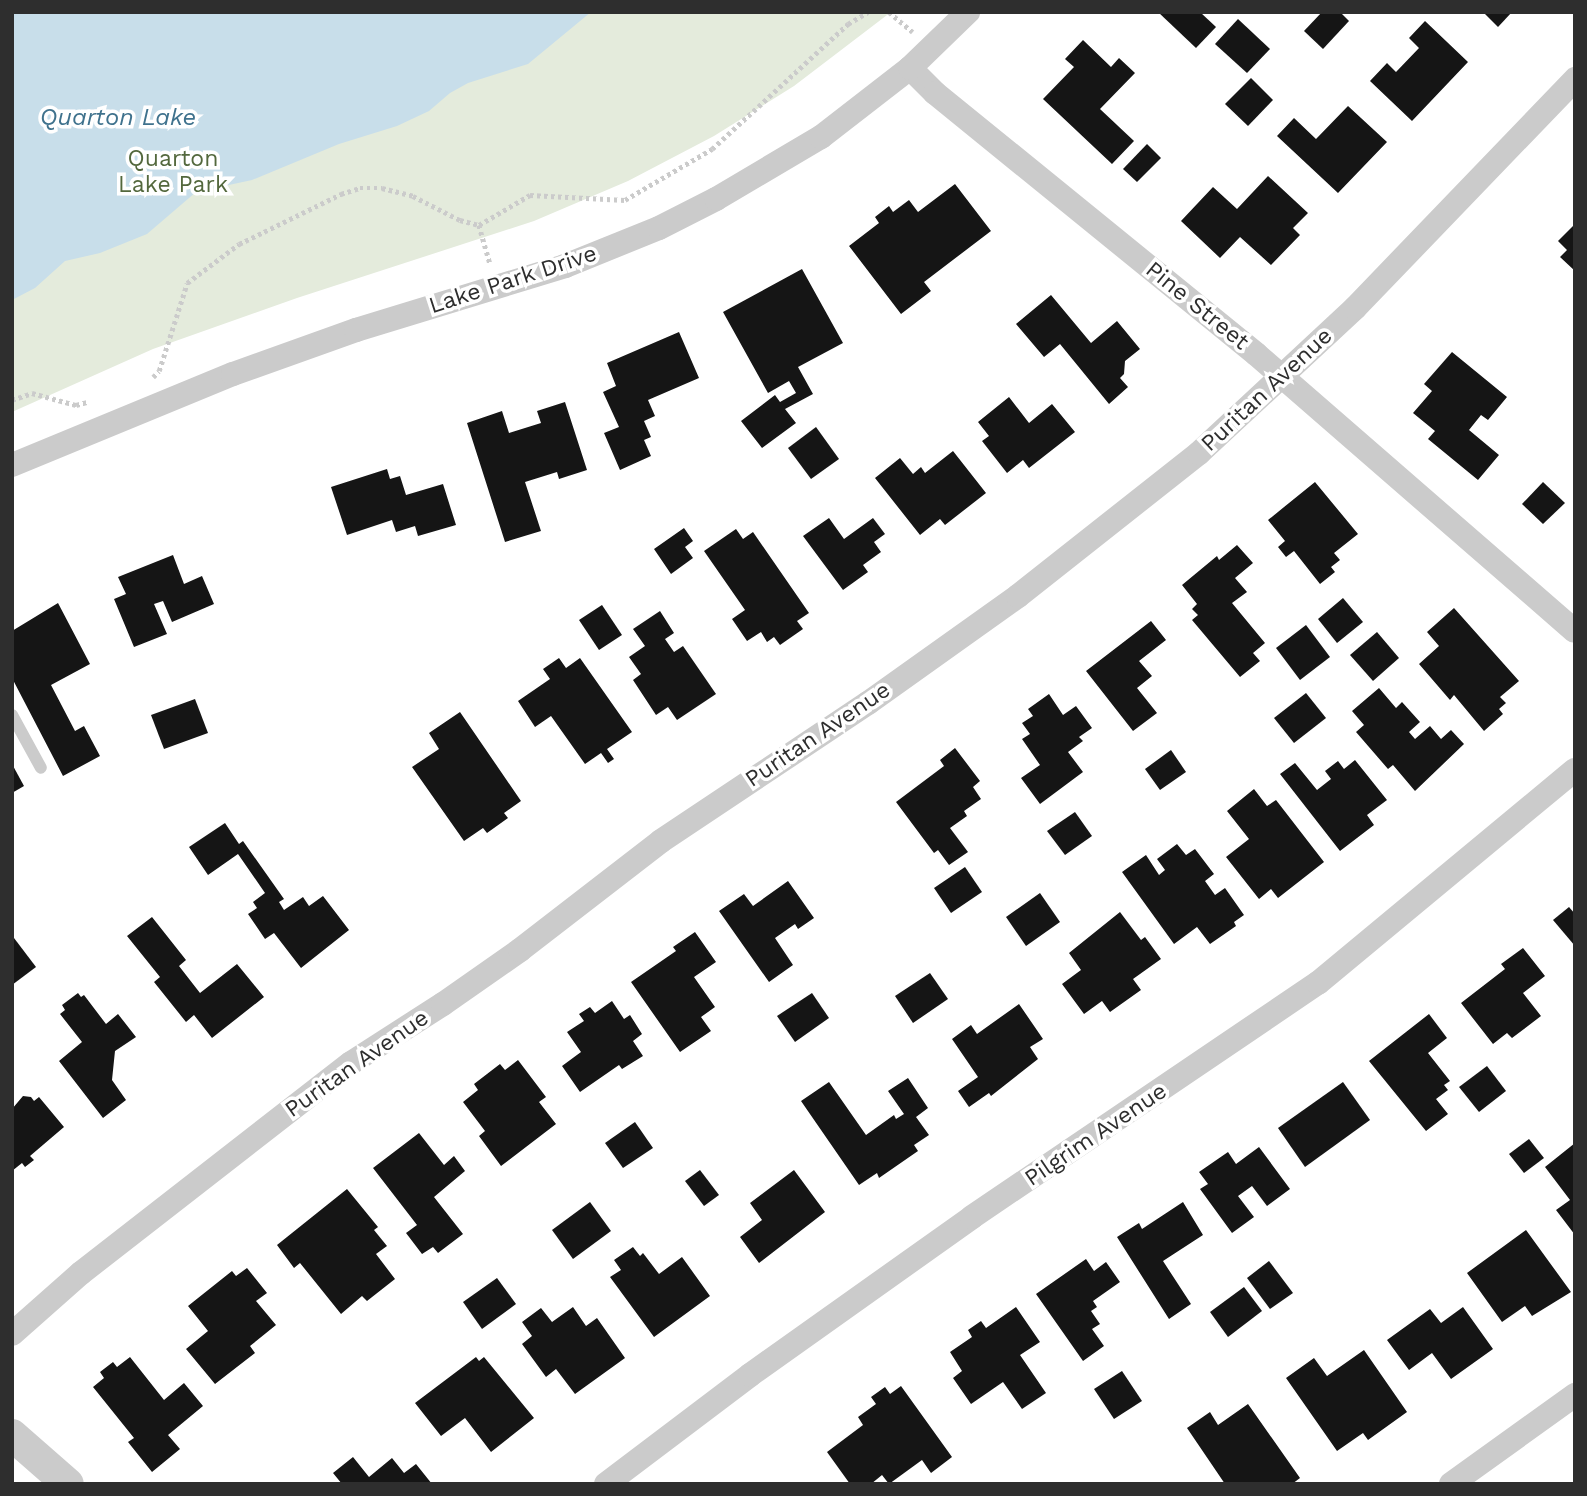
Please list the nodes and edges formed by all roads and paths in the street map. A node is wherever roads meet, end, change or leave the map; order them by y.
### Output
1 (868, 12) edge
2 (889, 12) edge
3 (968, 12) edge
4 (920, 39) dead end
5 (910, 68) junction
6 (1575, 79) edge
7 (479, 225) junction
8 (492, 272) dead end
9 (1281, 376) junction
10 (151, 379) dead end
11 (12, 400) edge
12 (89, 402) dead end
13 (12, 465) edge
14 (1575, 631) edge
15 (12, 715) edge
16 (41, 768) dead end
17 (1575, 770) edge
18 (12, 1334) edge
19 (1575, 1395) edge
20 (12, 1435) edge
21 (68, 1484) edge
22 (606, 1484) edge
23 (1451, 1484) edge

1 - 7 path
2 - 4 path
3 - 5 street, Lake Park Drive
5 - 9 street, Pine Street
5 - 13 street, Lake Park Drive
6 - 9 street, Puritan Avenue
7 - 8 path
7 - 10 path
9 - 14 street, Pine Street
9 - 18 street, Puritan Avenue
11 - 12 path
15 - 16 lane
17 - 22 street, Pilgrim Avenue
19 - 23 street
20 - 21 street

